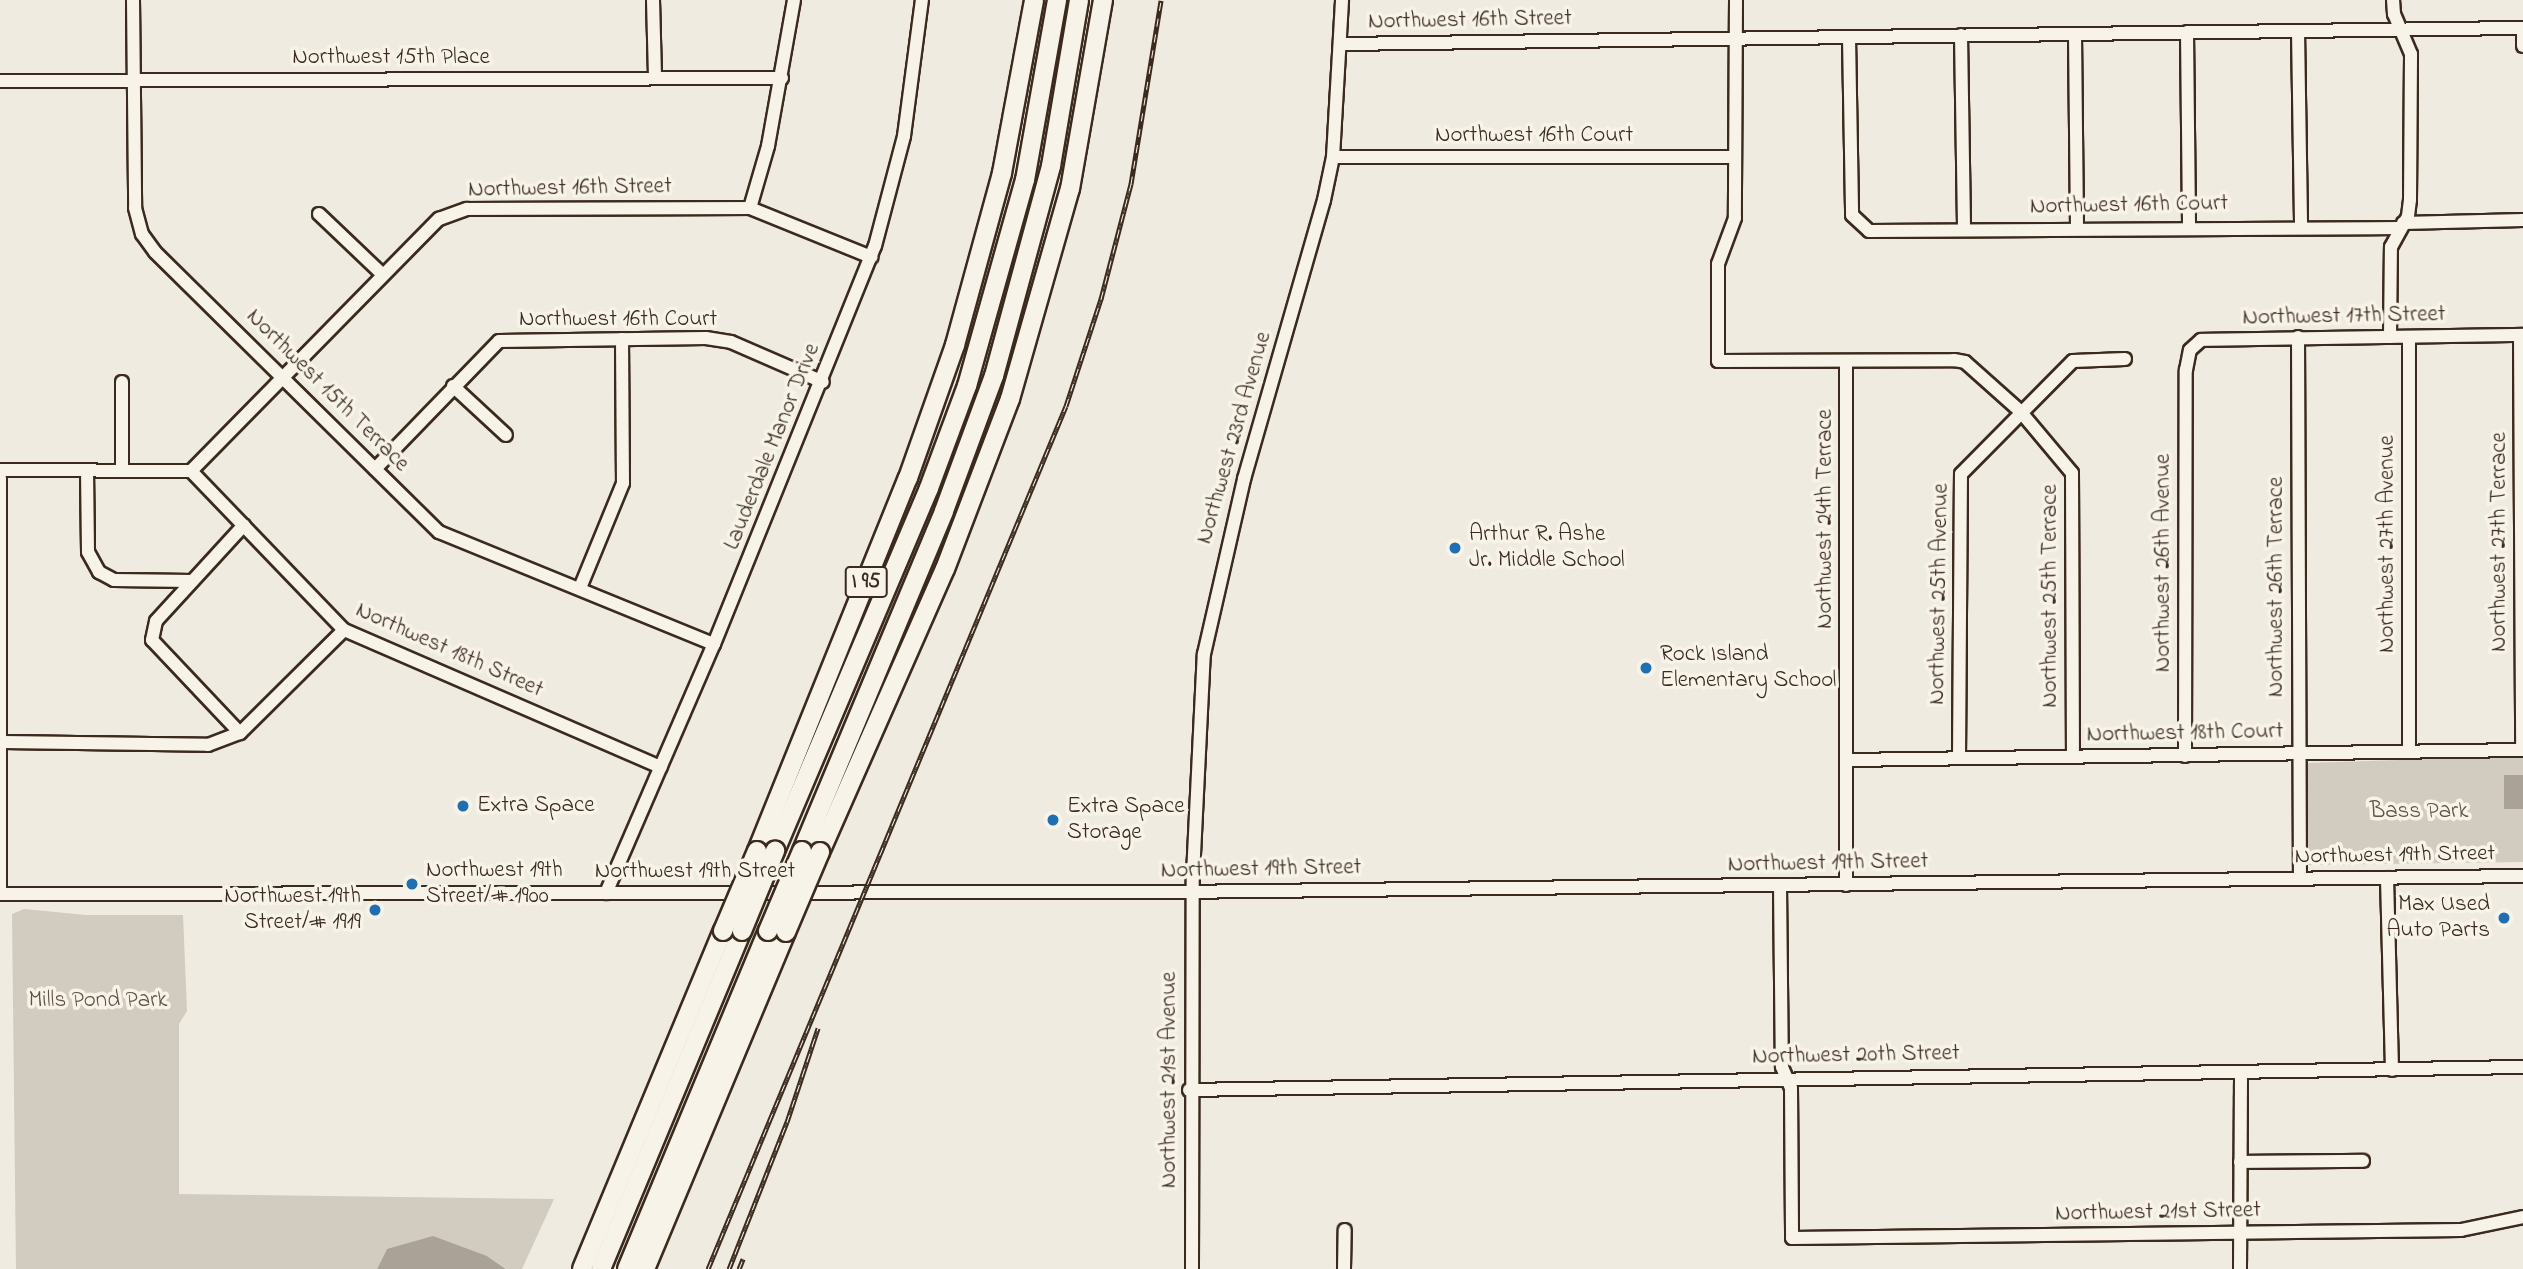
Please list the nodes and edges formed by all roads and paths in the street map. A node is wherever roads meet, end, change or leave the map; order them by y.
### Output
1 (133, 0) edge
2 (653, 0) edge
3 (794, 0) edge
4 (922, 0) edge
5 (1034, 0) edge
6 (1057, 0) edge
7 (1079, 0) edge
8 (1103, 0) edge
9 (1342, 0) edge
10 (1736, 0) edge
11 (2393, 0) edge
12 (1076, 24) junction
13 (2523, 28) edge
14 (2401, 29) junction
15 (2298, 31) junction
16 (2187, 32) junction
17 (1961, 35) junction
18 (2075, 35) junction
19 (1849, 37) junction
20 (1737, 39) junction
21 (1342, 44) junction
22 (2523, 46) edge
23 (655, 78) junction
24 (782, 78) junction
25 (133, 80) junction
26 (0, 81) edge
27 (1735, 157) junction
28 (1333, 158) junction
29 (1070, 189) junction
30 (750, 208) junction
31 (319, 214) dead end
32 (2523, 220) edge
33 (2301, 225) junction
34 (2189, 226) junction
35 (2401, 226) junction
36 (2077, 228) junction
37 (1964, 229) junction
38 (872, 257) junction
39 (382, 274) junction
40 (2522, 335) edge
41 (2298, 337) junction
42 (2390, 337) junction
43 (2409, 337) junction
44 (621, 339) junction
45 (2125, 359) dead end
46 (1846, 362) junction
47 (2186, 370) joint
48 (283, 374) junction
49 (122, 382) dead end
50 (823, 382) junction
51 (453, 386) junction
52 (2020, 411) junction
53 (506, 435) dead end
54 (375, 469) junction
55 (0, 470) edge
56 (87, 470) junction
57 (122, 470) junction
58 (191, 471) junction
59 (0, 478) edge
60 (244, 525) junction
61 (192, 581) junction
62 (580, 588) junction
63 (344, 630) junction
64 (714, 644) junction
65 (240, 733) junction
66 (3, 742) junction
67 (2522, 750) edge
68 (2409, 752) junction
69 (2297, 754) junction
70 (2073, 756) junction
71 (2185, 756) junction
72 (1959, 758) junction
73 (1847, 760) junction
74 (661, 766) junction
75 (766, 851) junction
76 (811, 852) junction
77 (2523, 876) edge
78 (2300, 878) junction
79 (2387, 878) junction
80 (1846, 885) junction
81 (1780, 886) junction
82 (1193, 892) junction
83 (606, 893) junction
84 (0, 894) edge
85 (732, 931) junction
86 (777, 931) junction
87 (2523, 1067) edge
88 (2392, 1070) junction
89 (2241, 1074) junction
90 (1785, 1077) junction
91 (1189, 1090) junction
92 (2363, 1161) dead end
93 (2240, 1162) junction
94 (2523, 1217) edge
95 (1345, 1230) dead end
96 (2239, 1234) junction
97 (582, 1269) edge
98 (601, 1269) edge
99 (627, 1269) edge
100 (645, 1269) edge
101 (1192, 1269) edge
102 (1344, 1269) edge
103 (2240, 1269) edge

1 - 25 street, Northwest 15th Terrace
2 - 23 street
3 - 24 street
4 - 38 street, Lauderdale Manor Drive
5 - 75 highway, I 95
6 - 75 highway
7 - 12 highway
8 - 29 highway
9 - 21 street, Northwest 23rd Avenue
10 - 20 street
11 - 14 street
12 - 29 highway
12 - 76 highway
13 - 14 street, Northwest 16th Street
13 - 22 street
14 - 15 street, Northwest 16th Street
14 - 35 street
15 - 16 street, Northwest 16th Street
15 - 33 street
16 - 18 street, Northwest 16th Street
16 - 34 street
17 - 18 street, Northwest 16th Street
17 - 19 street, Northwest 16th Street
17 - 37 street
18 - 36 street
19 - 20 street, Northwest 16th Street
19 - 37 street, Northwest 16th Court
20 - 21 street, Northwest 16th Street
20 - 27 street
21 - 28 street, Northwest 23rd Avenue
23 - 24 street, Northwest 15th Place
23 - 25 street, Northwest 15th Place
24 - 30 street
25 - 26 street, Northwest 15th Place
25 - 48 street, Northwest 15th Terrace
27 - 28 street, Northwest 16th Court
27 - 46 street
28 - 82 street, Northwest 23rd Avenue
29 - 76 highway
30 - 38 street, Northwest 16th Street
30 - 39 street, Northwest 16th Street
31 - 39 street
32 - 35 street, Northwest 16th Court
33 - 34 street, Northwest 16th Court
33 - 35 street, Northwest 16th Court
34 - 36 street, Northwest 16th Court
35 - 42 street
36 - 37 street, Northwest 16th Court
38 - 50 street, Lauderdale Manor Drive
39 - 48 street, Northwest 16th Street
40 - 43 street, Northwest 17th Street
40 - 67 street, Northwest 27th Terrace
41 - 42 street, Northwest 17th Street
41 - 47 street, Northwest 17th Street
41 - 69 street, Northwest 26th Terrace
42 - 43 street, Northwest 17th Street
43 - 68 street, Northwest 27th Avenue
44 - 50 street, Northwest 16th Court
44 - 51 street, Northwest 16th Court
44 - 62 street
45 - 52 street, Northwest 25th Avenue
46 - 52 street
46 - 73 street, Northwest 24th Terrace
47 - 71 street, Northwest 26th Avenue
48 - 54 street, Northwest 15th Terrace
48 - 58 street
49 - 57 street
50 - 64 street, Lauderdale Manor Drive
51 - 53 street
51 - 54 street, Northwest 16th Court
52 - 70 street, Northwest 25th Terrace
52 - 72 street, Northwest 25th Avenue
54 - 62 street, Northwest 15th Terrace
55 - 56 street
56 - 57 street
56 - 61 street
57 - 58 street
58 - 60 street, Northwest 18th Street
59 - 66 street
60 - 61 street
60 - 63 street, Northwest 18th Street
61 - 65 street
62 - 64 street, Northwest 15th Terrace
63 - 65 street
63 - 74 street, Northwest 18th Street
64 - 74 street, Lauderdale Manor Drive
65 - 66 street
66 - 84 street
67 - 68 street, Northwest 18th Court
68 - 69 street, Northwest 18th Court
69 - 71 street, Northwest 18th Court
69 - 78 street, Northwest 26th Terrace
70 - 71 street, Northwest 18th Court
70 - 72 street, Northwest 18th Court
72 - 73 street, Northwest 18th Court
73 - 80 street, Northwest 24th Terrace
74 - 83 street, Lauderdale Manor Drive
75 - 85 highway, I 95, bridge
76 - 86 highway, bridge
77 - 79 street, Northwest 19th Street
78 - 79 street, Northwest 19th Street
78 - 80 street, Northwest 19th Street
79 - 88 street
80 - 81 street, Northwest 19th Street
81 - 82 street, Northwest 19th Street
81 - 90 street
82 - 83 street, Northwest 19th Street
82 - 91 street, Northwest 21st Avenue
83 - 84 street, Northwest 19th Street
85 - 97 highway, I 95
85 - 98 highway
86 - 99 highway
86 - 100 highway
87 - 88 street, Northwest 20th Street
88 - 89 street, Northwest 20th Street
89 - 90 street, Northwest 20th Street
89 - 93 street
90 - 91 street, Northwest 20th Street
90 - 96 street, Northwest 21st Street
91 - 101 street, Northwest 21st Avenue
92 - 93 street
93 - 96 street
94 - 96 street, Northwest 21st Street
95 - 102 street
96 - 103 street

